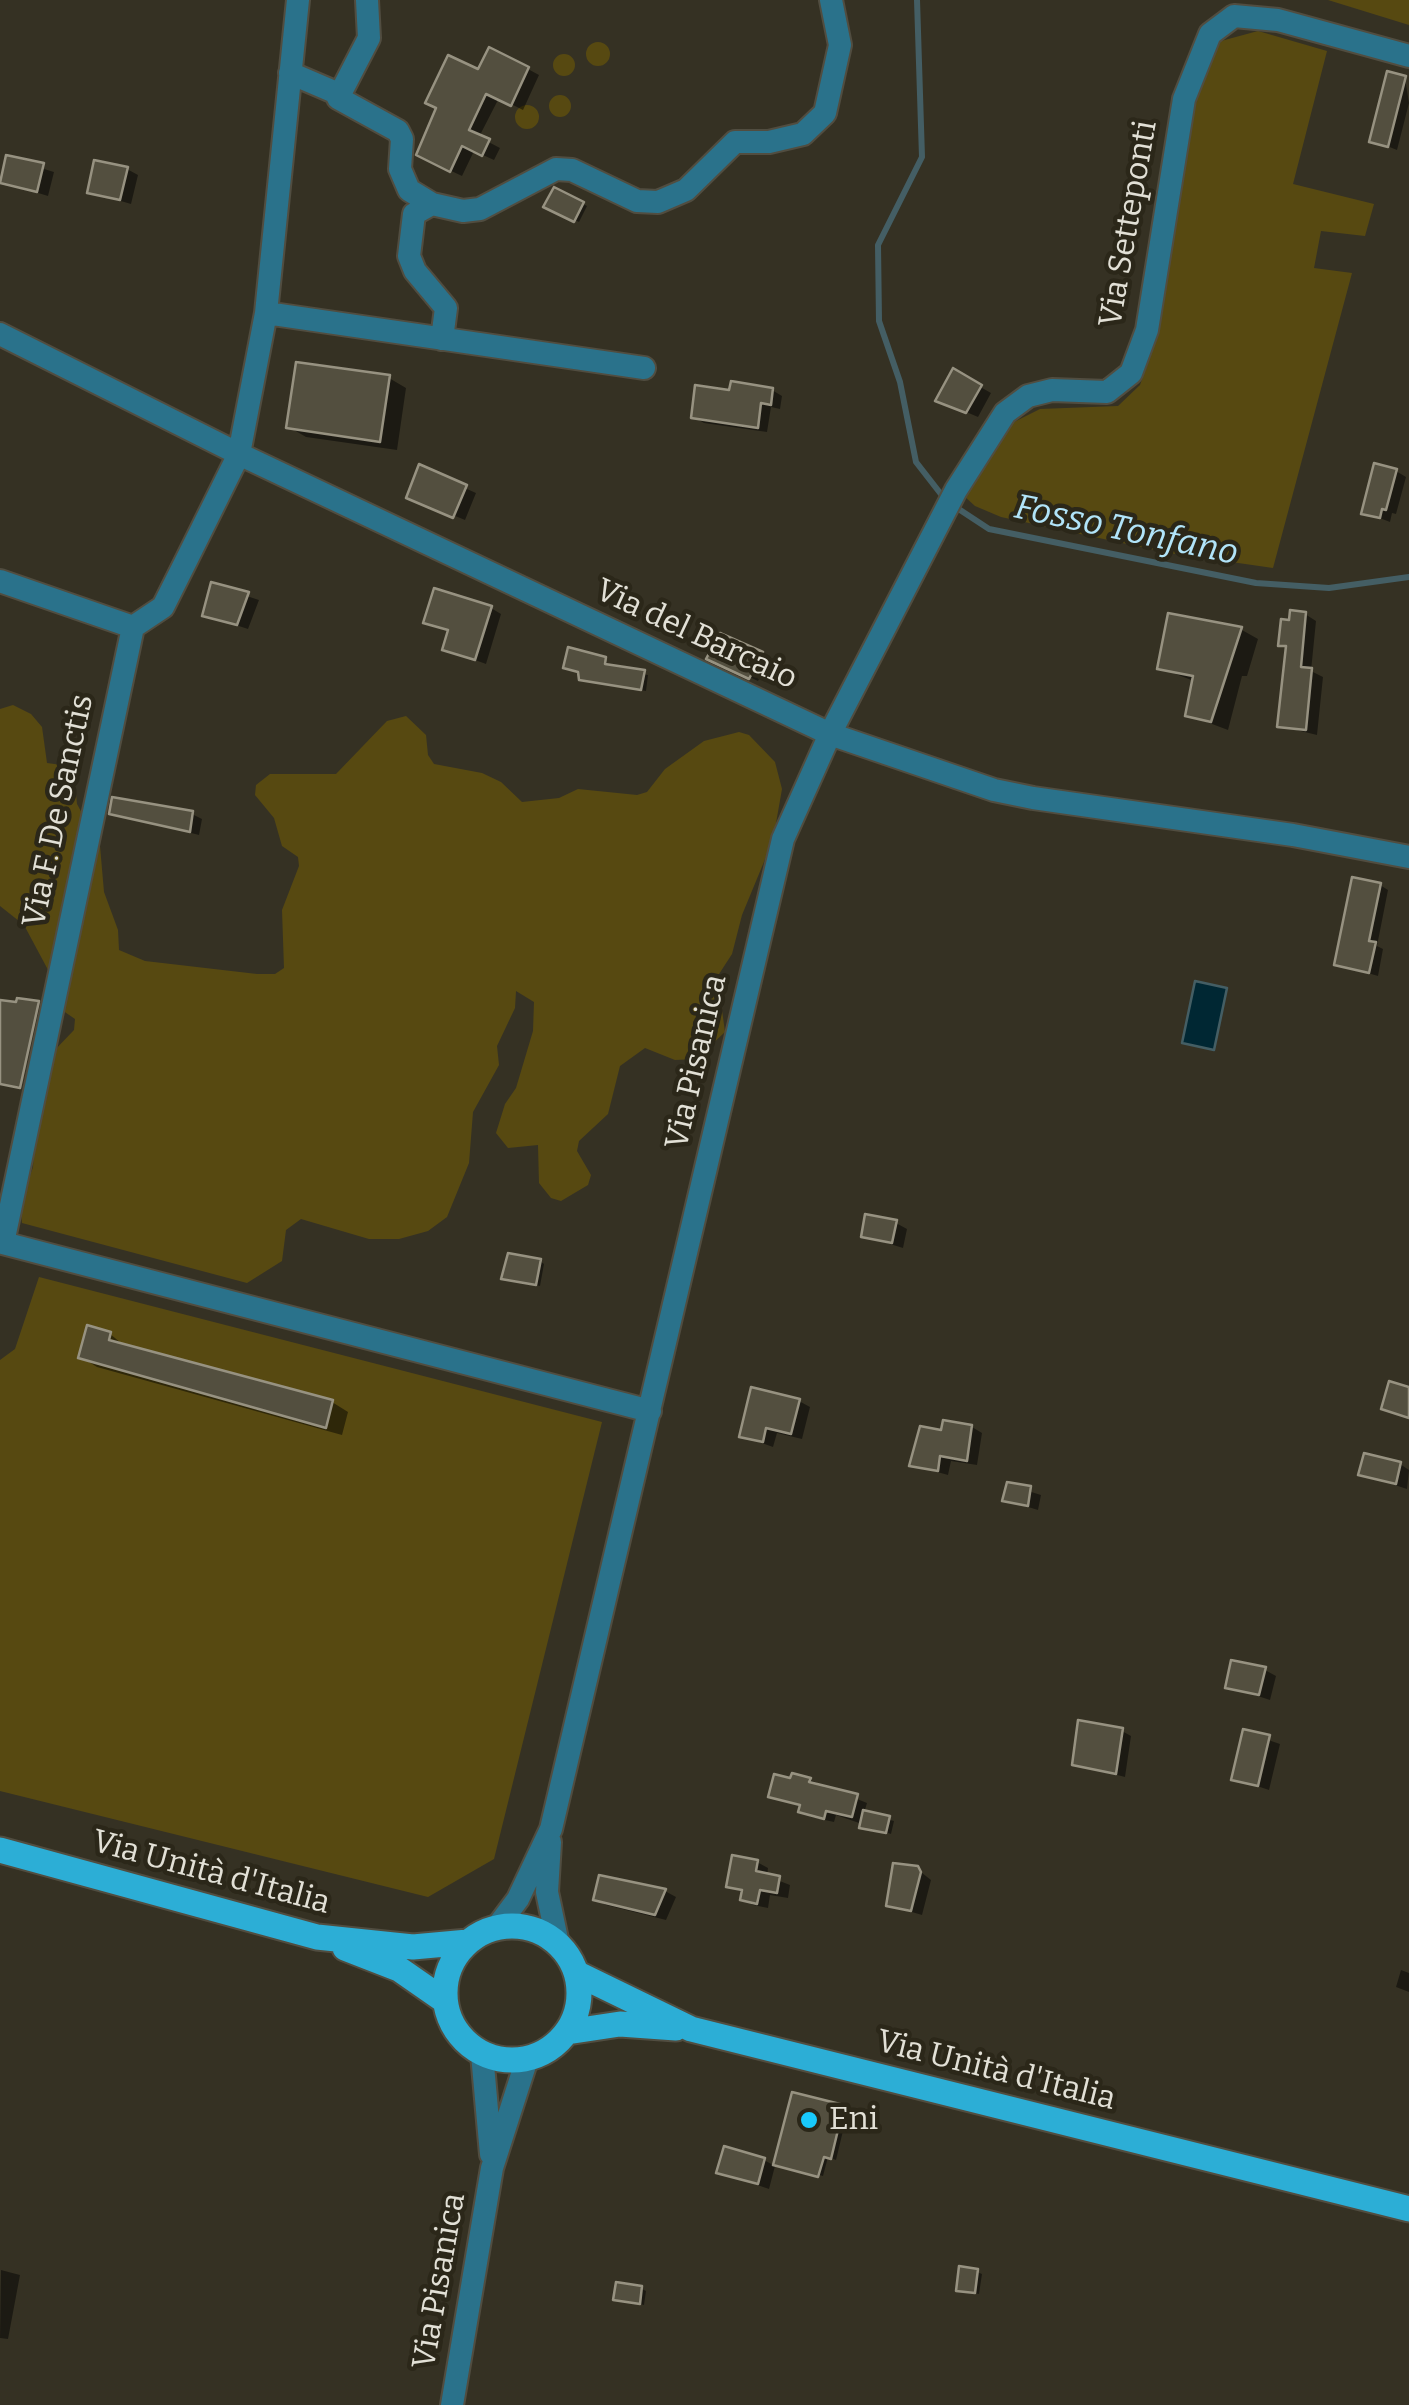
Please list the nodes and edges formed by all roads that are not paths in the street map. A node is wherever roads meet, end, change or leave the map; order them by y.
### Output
1 (298, 0) edge
2 (367, 0) edge
3 (831, 0) edge
4 (1409, 56) edge
5 (290, 74) junction
6 (339, 94) junction
7 (423, 209) junction
8 (266, 313) junction
9 (0, 334) edge
10 (442, 339) junction
11 (644, 368) dead end
12 (239, 454) junction
13 (0, 580) edge
14 (132, 627) junction
15 (830, 734) junction
16 (1409, 857) edge
17 (650, 1411) junction
18 (552, 1829) junction
19 (0, 1850) edge
20 (497, 1927) junction
21 (317, 1937) junction
22 (468, 1942) junction
23 (558, 1944) junction
24 (576, 1972) junction
25 (445, 2001) junction
26 (691, 2029) junction
27 (567, 2032) junction
28 (482, 2054) junction
29 (528, 2058) junction
30 (492, 2168) junction
31 (1409, 2210) edge
32 (452, 2405) edge

1 - 5 street
2 - 6 street
3 - 7 street
4 - 15 street, Via Setteponti
5 - 6 street
5 - 8 street
6 - 7 street
7 - 10 street
8 - 10 street
8 - 12 street
9 - 12 street, Via del Barcaio
10 - 11 street
12 - 14 street
12 - 15 street, Via del Barcaio
13 - 14 street
14 - 17 street, Via F. De Sanctis
15 - 16 street, Via del Barcaio
15 - 17 street, Via Pisanica
17 - 18 street, Via Pisanica
18 - 20 street, Via Pisanica
18 - 23 street, Via Pisanica
19 - 21 main road, Via Unità d'Italia
20 - 22 main road
20 - 23 main road
21 - 22 main road, Via Unità d'Italia
21 - 25 main road
22 - 25 main road
23 - 24 main road
24 - 26 main road, Via Unità d'Italia
24 - 27 main road
25 - 28 main road
26 - 27 main road
26 - 31 main road, Via Unità d'Italia
27 - 29 main road
28 - 29 main road
28 - 30 street, Via Pisanica
29 - 30 street, Via Pisanica
30 - 32 street, Via Pisanica

